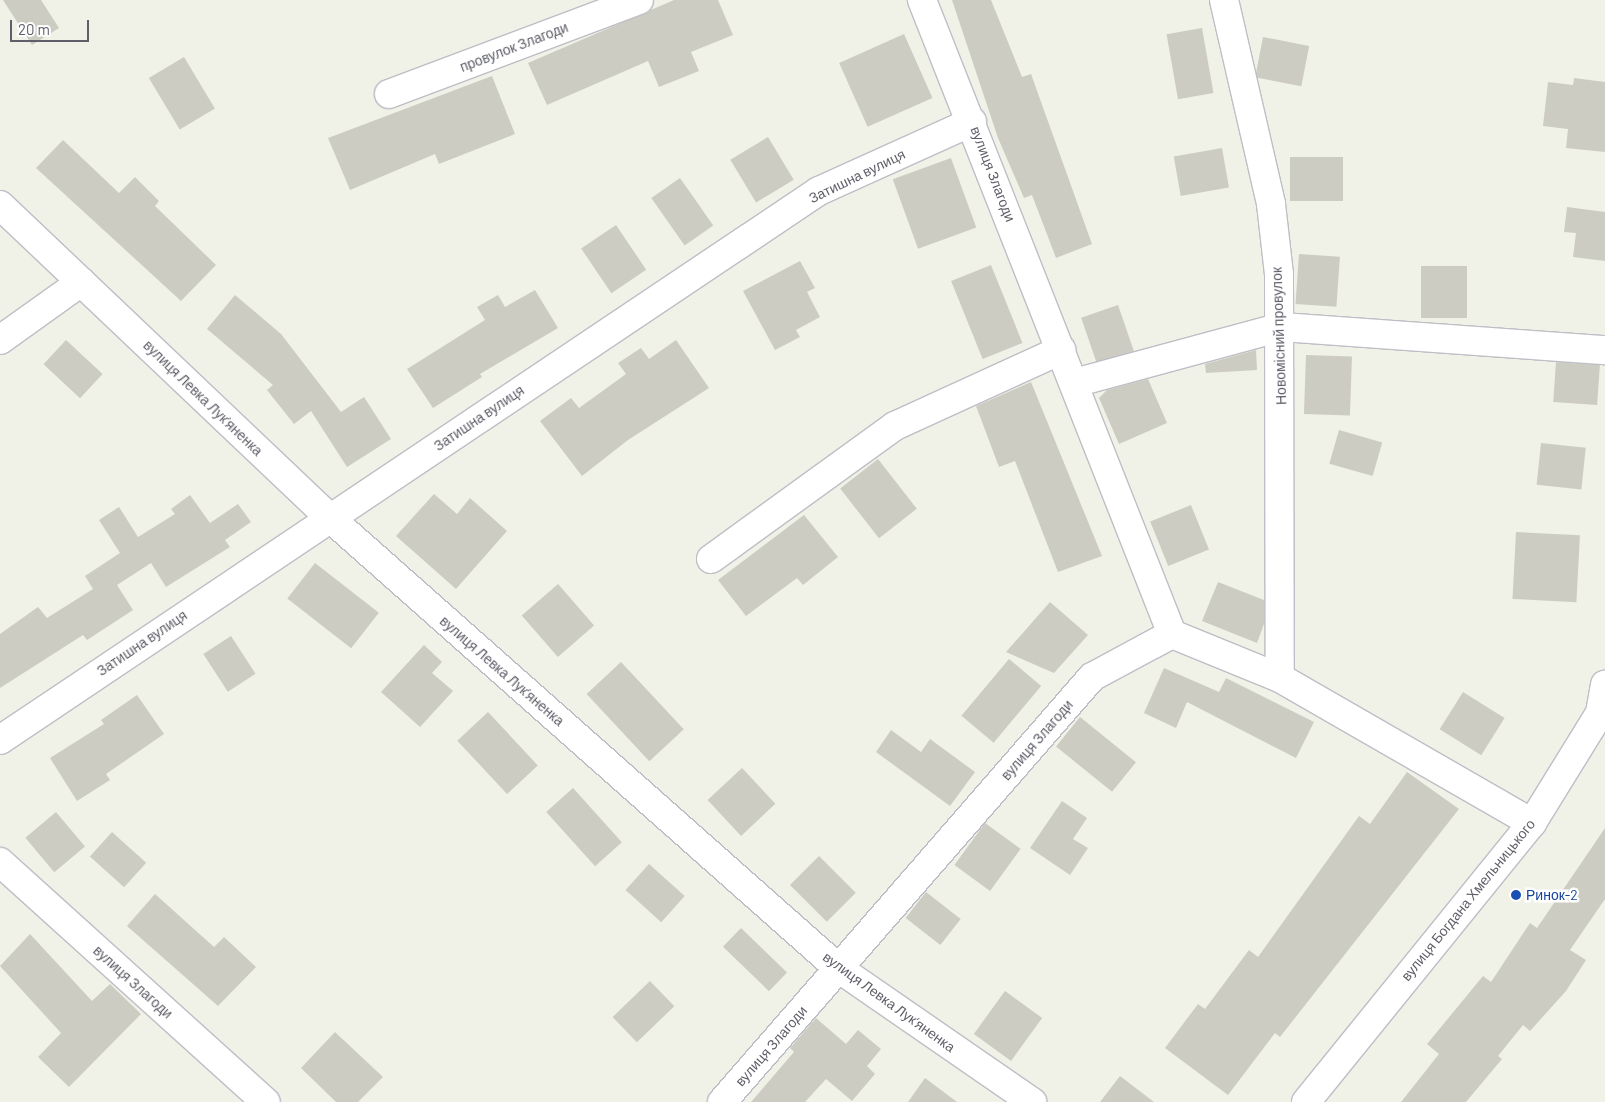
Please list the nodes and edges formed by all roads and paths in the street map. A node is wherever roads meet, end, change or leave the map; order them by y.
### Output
1 (638, 0) edge
2 (922, 0) edge
3 (1224, 0) edge
4 (389, 94) dead end
5 (972, 122) junction
6 (0, 205) edge
7 (81, 282) junction
8 (1282, 327) junction
9 (0, 340) edge
10 (1061, 350) junction
11 (1605, 350) edge
12 (1074, 383) junction
13 (328, 517) junction
14 (712, 559) dead end
15 (1172, 634) junction
16 (1280, 678) junction
17 (1605, 684) edge
18 (1603, 712) edge
19 (0, 740) edge
20 (1532, 823) junction
21 (0, 862) edge
22 (838, 968) junction
23 (266, 1102) edge
24 (722, 1102) edge
25 (1032, 1102) edge
26 (1306, 1102) edge

1 - 4 street, провулок Злагоди
2 - 5 street, вулиця Злагоди
3 - 8 street, Новомісний провулок
5 - 10 street, вулиця Злагоди
5 - 13 street, Затишна вулиця
6 - 7 street, вулиця Левка Лукʼяненка
7 - 9 street
7 - 13 street, вулиця Левка Лукʼяненка
8 - 11 street
8 - 12 street
8 - 16 street, Новомісний провулок
10 - 12 street, вулиця Злагоди
10 - 14 street
12 - 15 street, вулиця Злагоди
13 - 19 street, Затишна вулиця
13 - 22 street, вулиця Левка Лукʼяненка
15 - 16 street
15 - 22 street, вулиця Злагоди
16 - 20 street
17 - 18 street, вулиця Богдана Хмельницького
18 - 20 street, вулиця Богдана Хмельницького
20 - 26 street, вулиця Богдана Хмельницького
21 - 23 street, вулиця Злагоди
22 - 24 street, вулиця Злагоди
22 - 25 street, вулиця Левка Лукʼяненка

